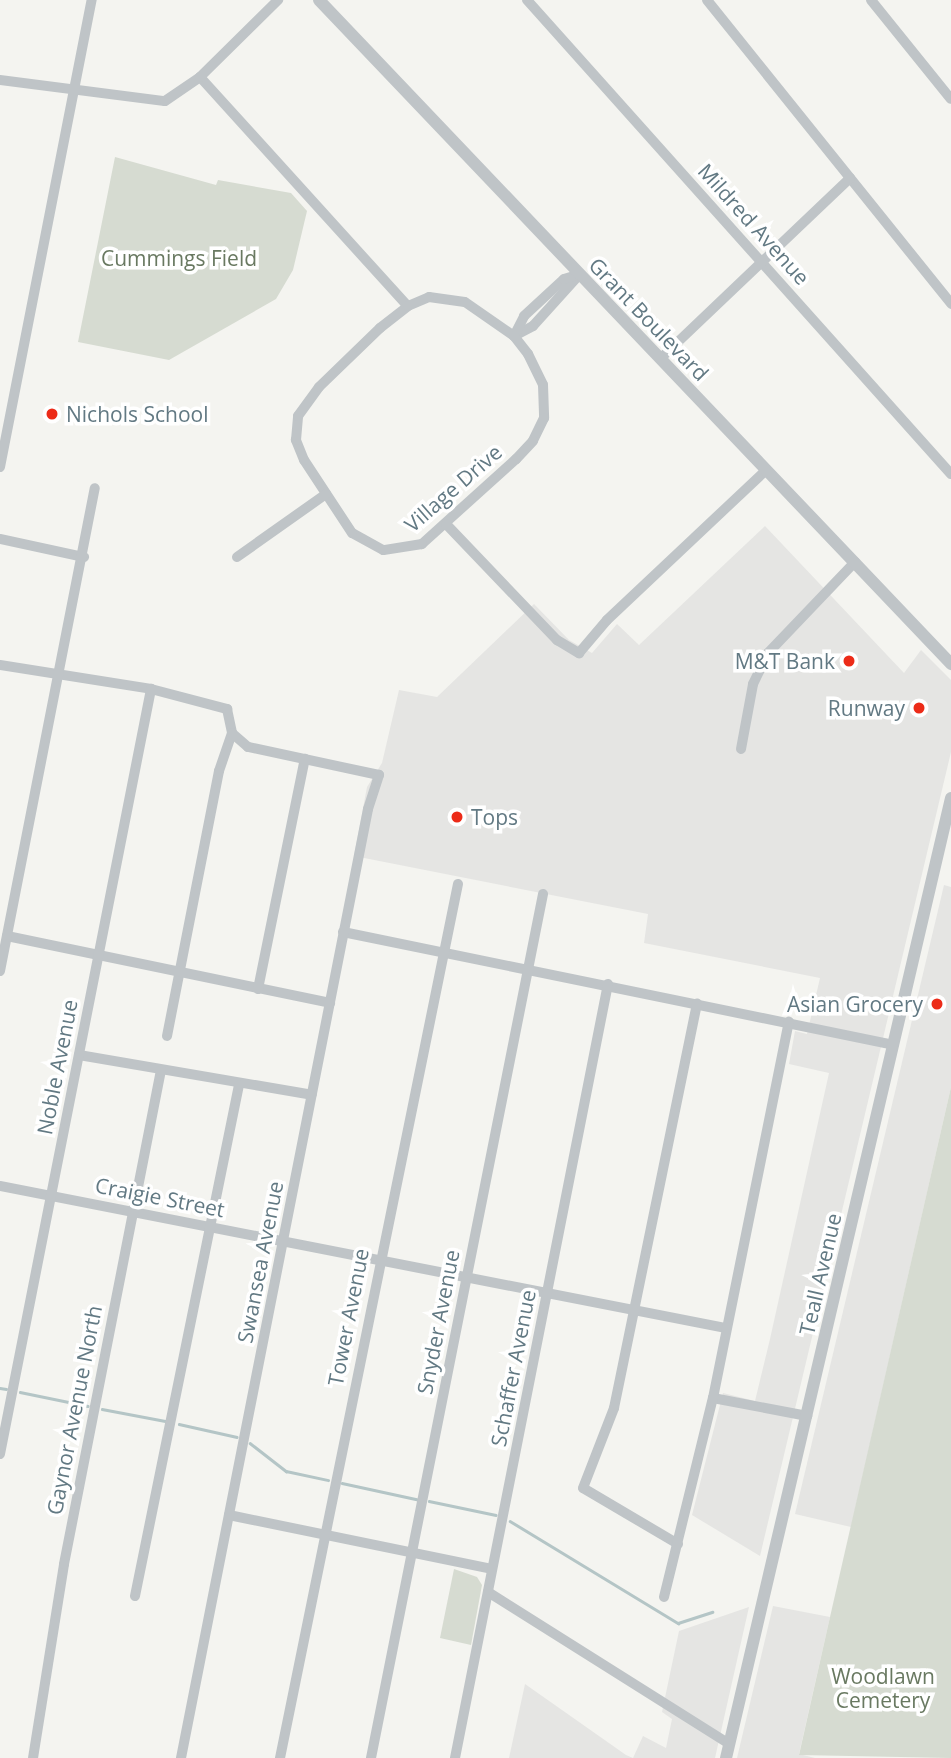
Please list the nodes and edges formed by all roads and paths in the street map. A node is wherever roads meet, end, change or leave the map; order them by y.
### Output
1 (92, 0) edge
2 (278, 0) edge
3 (319, 0) edge
4 (332, 0) edge
5 (527, 0) edge
6 (706, 0) edge
7 (871, 0) edge
8 (335, 16) junction
9 (200, 77) junction
10 (0, 80) edge
11 (74, 89) junction
12 (951, 99) edge
13 (850, 178) junction
14 (761, 261) junction
15 (580, 274) junction
16 (951, 304) edge
17 (408, 306) junction
18 (513, 336) junction
19 (661, 358) junction
20 (0, 467) edge
21 (766, 470) junction
22 (951, 474) edge
23 (95, 488) dead end
24 (326, 494) junction
25 (446, 524) junction
26 (0, 539) edge
27 (84, 557) junction
28 (237, 557) dead end
29 (855, 562) junction
30 (926, 637) junction
31 (951, 647) edge
32 (951, 664) edge
33 (0, 666) edge
34 (58, 677) junction
35 (151, 689) junction
36 (232, 733) junction
37 (741, 749) dead end
38 (305, 759) junction
39 (951, 799) edge
40 (458, 884) dead end
41 (542, 894) dead end
42 (343, 932) junction
43 (7, 936) junction
44 (442, 953) junction
45 (99, 956) junction
46 (1, 958) edge
47 (527, 969) junction
48 (0, 971) edge
49 (179, 972) junction
50 (608, 985) junction
51 (258, 989) junction
52 (330, 1003) junction
53 (697, 1003) junction
54 (789, 1022) junction
55 (167, 1037) dead end
56 (894, 1045) junction
57 (79, 1055) junction
58 (161, 1070) junction
59 (239, 1085) junction
60 (312, 1095) junction
61 (0, 1186) edge
62 (50, 1196) junction
63 (134, 1212) junction
64 (212, 1226) junction
65 (284, 1240) junction
66 (379, 1260) junction
67 (467, 1278) junction
68 (547, 1293) junction
69 (634, 1309) junction
70 (726, 1328) junction
71 (713, 1398) junction
72 (807, 1416) junction
73 (0, 1454) edge
74 (229, 1515) junction
75 (326, 1534) junction
76 (678, 1544) junction
77 (411, 1551) junction
78 (492, 1569) junction
79 (488, 1592) junction
80 (135, 1596) dead end
81 (664, 1597) dead end
82 (729, 1744) junction
83 (33, 1758) edge
84 (181, 1758) edge
85 (280, 1758) edge
86 (371, 1758) edge
87 (455, 1758) edge
88 (726, 1758) edge

1 - 11 street
2 - 9 street
3 - 8 street, Grant Boulevard
4 - 8 street
5 - 14 street, Mildred Avenue
6 - 13 street
7 - 12 street
8 - 15 street, Grant Boulevard
9 - 11 street
9 - 17 street
10 - 11 street
11 - 20 street
13 - 14 street
13 - 16 street
14 - 19 street
14 - 22 street, Mildred Avenue
15 - 18 street
15 - 19 street, Grant Boulevard
17 - 18 street, Village Drive
17 - 24 street, Village Drive
18 - 25 street, Village Drive
19 - 21 street, Grant Boulevard
21 - 25 street
21 - 29 street, Grant Boulevard
23 - 27 street
24 - 25 street, Village Drive
24 - 28 street
26 - 27 street
27 - 34 street
29 - 30 street, Grant Boulevard
29 - 37 street
30 - 31 street
30 - 32 street, Grant Boulevard
33 - 34 street
34 - 35 street
34 - 43 street
35 - 36 street
35 - 45 street, Noble Avenue
36 - 38 street
36 - 49 street
38 - 42 street, Swansea Avenue
38 - 51 street
39 - 56 street, Teall Avenue
40 - 44 street, Tower Avenue
41 - 47 street, Snyder Avenue
42 - 44 street
42 - 52 street, Swansea Avenue
43 - 45 street
43 - 46 street
44 - 47 street
44 - 66 street, Tower Avenue
45 - 49 street
45 - 57 street, Noble Avenue
46 - 48 street
47 - 50 street
47 - 67 street, Snyder Avenue
49 - 51 street
49 - 55 street
50 - 53 street
50 - 68 street, Schaffer Avenue
51 - 52 street
52 - 60 street, Swansea Avenue
53 - 54 street
53 - 69 street
54 - 56 street
54 - 70 street
56 - 72 street, Teall Avenue
57 - 58 street
57 - 62 street, Noble Avenue
58 - 59 street
58 - 63 street, Gaynor Avenue North
59 - 60 street
59 - 64 street
60 - 65 street, Swansea Avenue
61 - 62 street, Craigie Street
62 - 63 street, Craigie Street
62 - 73 street, Noble Avenue
63 - 64 street, Craigie Street
63 - 83 street, Gaynor Avenue North
64 - 65 street, Craigie Street
64 - 80 street
65 - 66 street, Craigie Street
65 - 74 street, Swansea Avenue
66 - 67 street, Craigie Street
66 - 75 street, Tower Avenue
67 - 68 street, Craigie Street
67 - 77 street, Snyder Avenue
68 - 69 street, Craigie Street
68 - 78 street, Schaffer Avenue
69 - 70 street, Craigie Street
69 - 76 street
70 - 71 street
71 - 72 street
71 - 76 street
72 - 82 street, Teall Avenue
74 - 75 street
74 - 84 street, Swansea Avenue
75 - 77 street
75 - 85 street, Tower Avenue
76 - 81 street
77 - 78 street
77 - 86 street, Snyder Avenue
78 - 79 street, Schaffer Avenue
79 - 82 street
79 - 87 street, Schaffer Avenue
82 - 88 street, Teall Avenue

